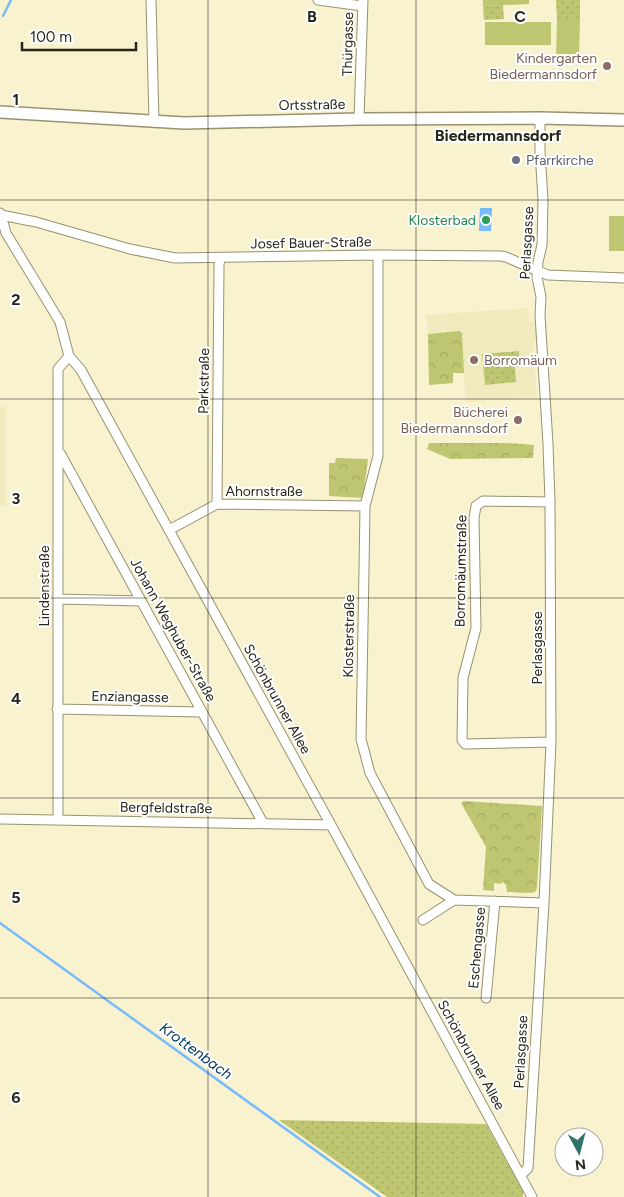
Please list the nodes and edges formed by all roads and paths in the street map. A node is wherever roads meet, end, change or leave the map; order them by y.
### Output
1 (151, 0) edge
2 (318, 0) edge
3 (362, 3) edge
4 (0, 112) edge
5 (540, 118) junction
6 (360, 119) junction
7 (624, 120) edge
8 (154, 122) junction
9 (1, 214) edge
10 (378, 255) junction
11 (220, 258) junction
12 (538, 272) junction
13 (624, 278) edge
14 (69, 356) junction
15 (59, 451) junction
16 (550, 502) junction
17 (217, 504) junction
18 (365, 506) junction
19 (169, 530) junction
20 (58, 599) junction
21 (141, 601) junction
22 (57, 709) junction
23 (202, 712) junction
24 (550, 742) junction
25 (0, 819) edge
26 (58, 820) junction
27 (263, 823) junction
28 (331, 825) junction
29 (454, 900) junction
30 (495, 901) junction
31 (544, 903) junction
32 (423, 920) dead end
33 (486, 998) dead end
34 (521, 1175) junction
35 (532, 1197) edge

1 - 8 street
2 - 3 street
3 - 6 street, Thürgasse
4 - 8 street, Ortsstraße
5 - 6 street, Ortsstraße
5 - 7 street, Ortsstraße
5 - 12 street, Perlasgasse
6 - 8 street, Ortsstraße
9 - 11 street, Josef Bauer-Straße
9 - 14 street, Schönbrunner Allee
10 - 11 street, Josef Bauer-Straße
10 - 12 street, Josef Bauer-Straße
10 - 18 street, Klosterstraße
11 - 17 street, Parkstraße
12 - 13 street, Josef Bauer-Straße
12 - 16 street, Perlasgasse
14 - 15 street, Lindenstraße
14 - 19 street, Schönbrunner Allee
15 - 20 street, Lindenstraße
15 - 21 street, Johann Weghuber-Straße
16 - 24 street, Perlasgasse
16 - 24 street, Borromäumstraße
17 - 18 street, Ahornstraße
17 - 19 street, Ahornstraße
18 - 29 street, Klosterstraße
19 - 28 street, Schönbrunner Allee
20 - 21 street
20 - 22 street, Lindenstraße
21 - 23 street, Johann Weghuber-Straße
22 - 23 street, Enziangasse
22 - 26 street, Lindenstraße
23 - 27 street, Johann Weghuber-Straße
24 - 31 street, Perlasgasse
25 - 26 street, Bergfeldstraße
26 - 27 street, Bergfeldstraße
27 - 28 street, Bergfeldstraße
28 - 34 street, Schönbrunner Allee
29 - 30 street
29 - 32 street
30 - 31 street
30 - 33 street, Eschengasse
31 - 34 street, Perlasgasse
34 - 35 street, Schönbrunner Allee

